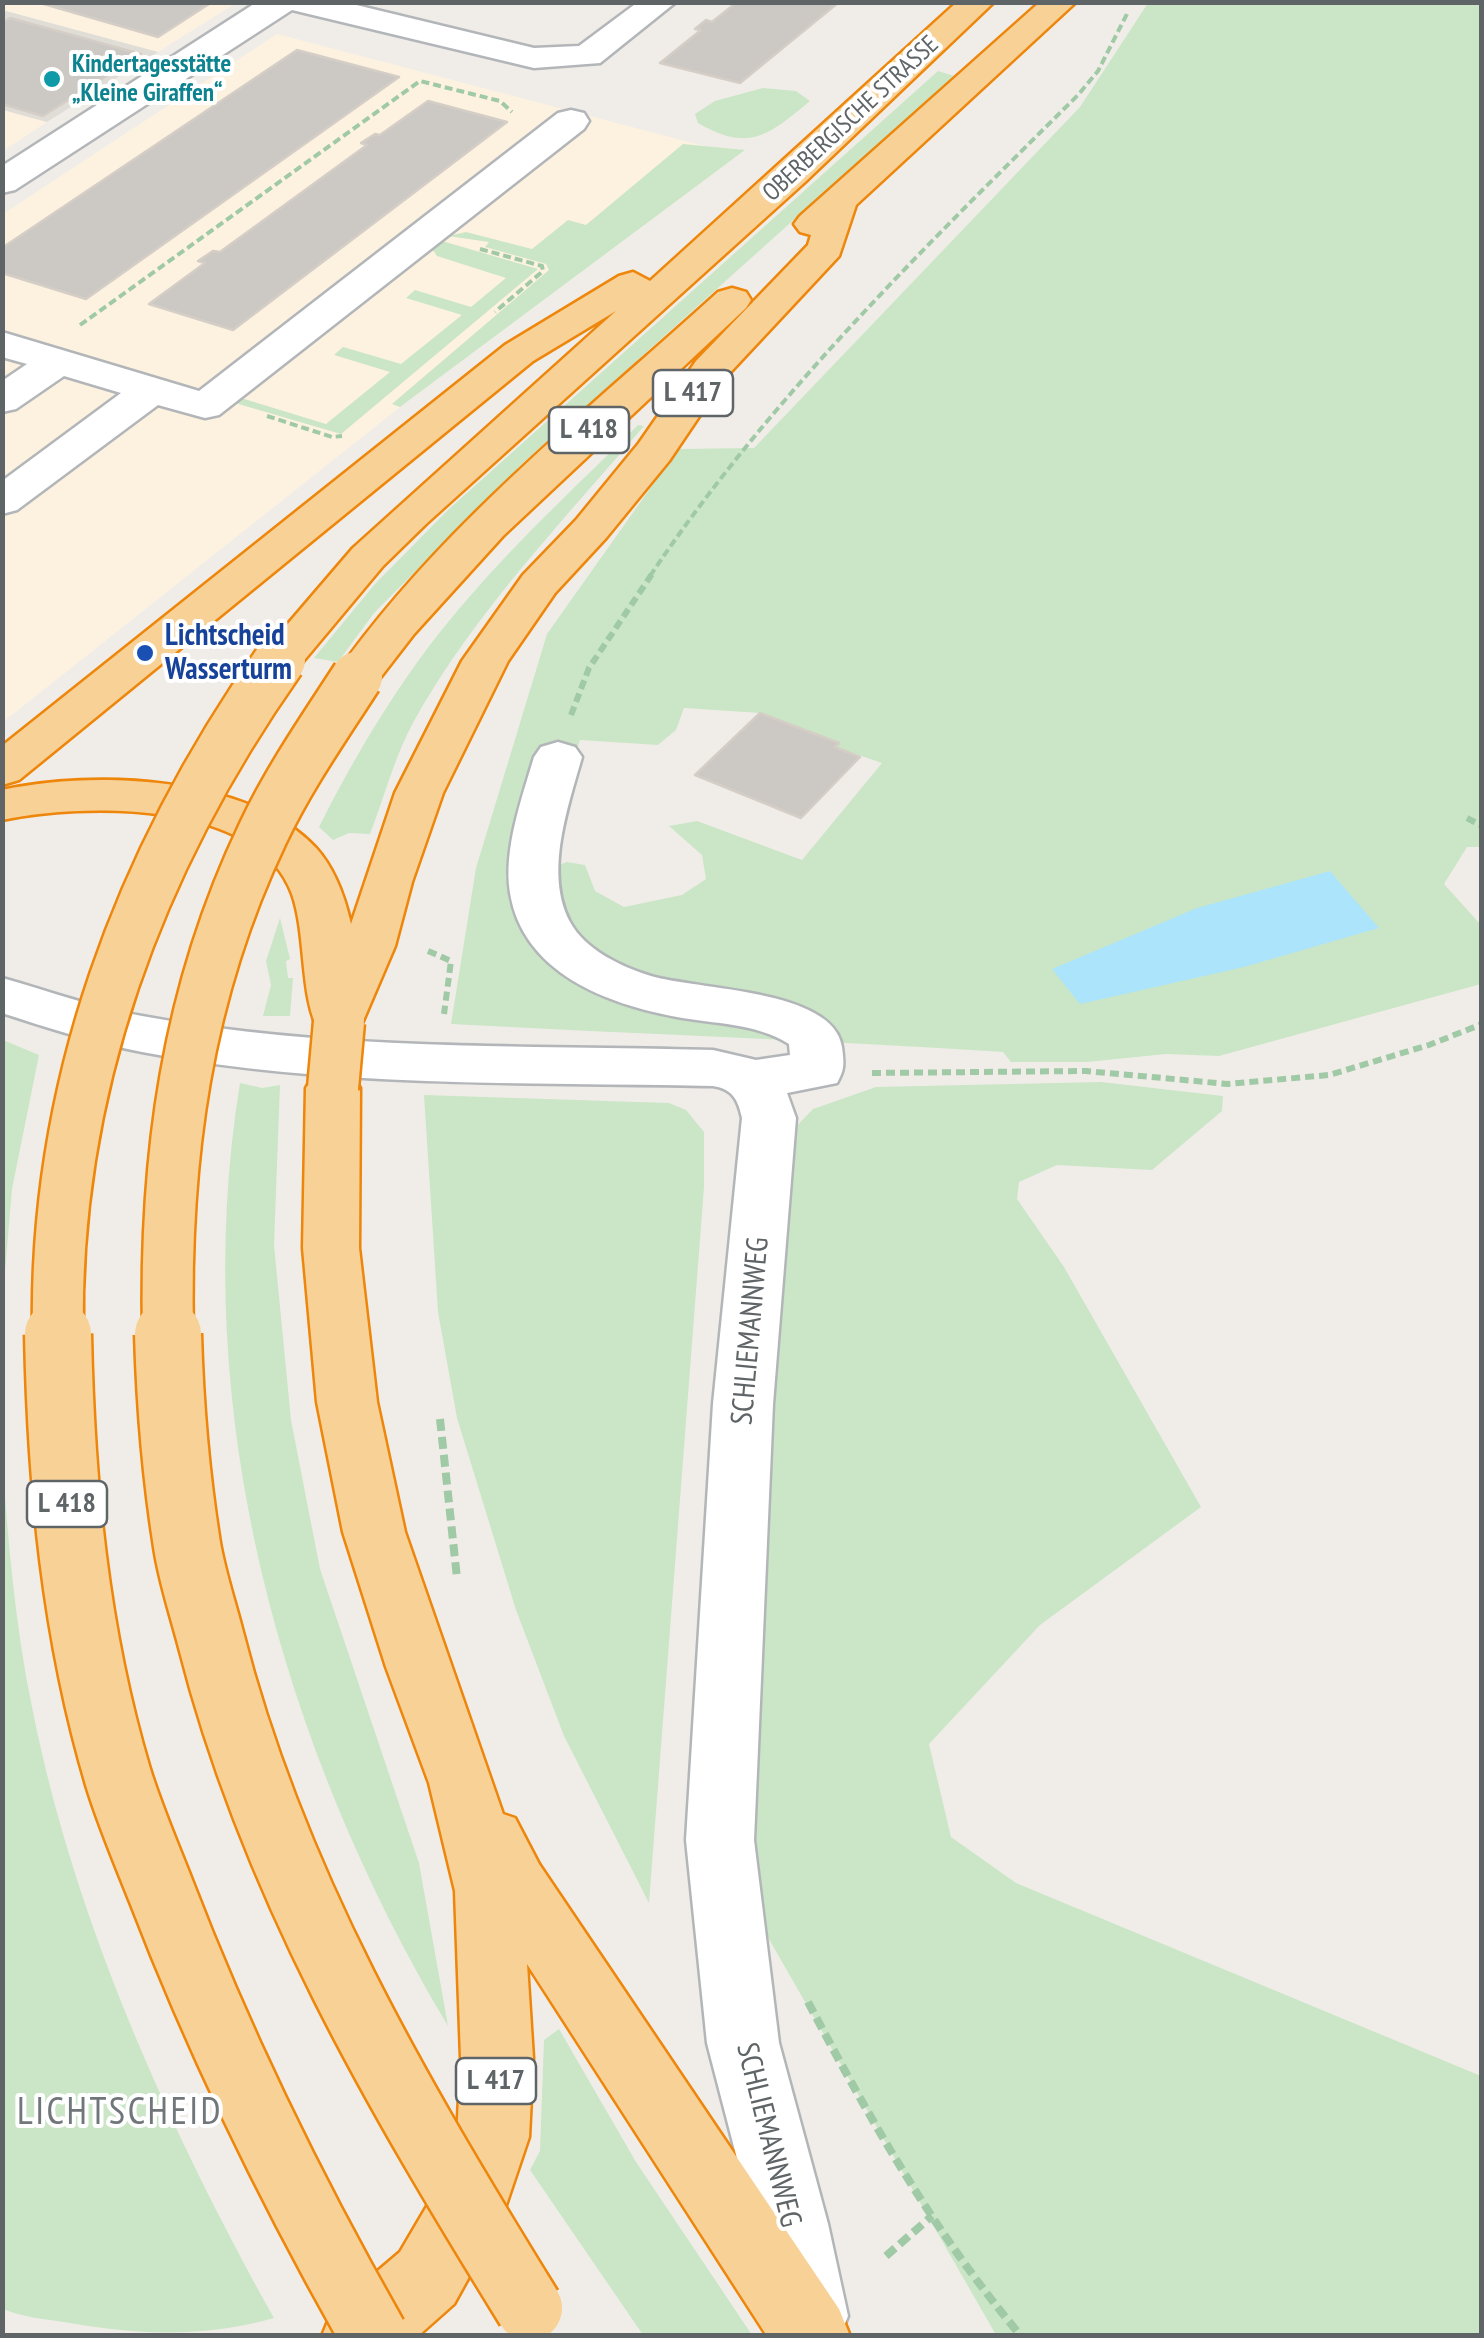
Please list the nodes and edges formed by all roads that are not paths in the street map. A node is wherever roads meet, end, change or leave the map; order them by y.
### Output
1 (282, 2) edge
2 (300, 2) edge
3 (660, 2) edge
4 (978, 2) edge
5 (1060, 2) edge
6 (566, 125) road end
7 (2, 182) edge
8 (839, 200) junction
9 (724, 236) junction
10 (33, 353) edge
11 (152, 390) junction
12 (2, 400) edge
13 (2, 500) edge
14 (558, 757) road end
15 (2, 770) edge
16 (2, 805) edge
17 (2, 995) edge
18 (339, 1022) junction
19 (753, 1080) junction
20 (462, 1783) junction
21 (539, 2322) edge
22 (360, 2336) edge
23 (374, 2336) edge
24 (813, 2336) edge

1 - 7 street
2 - 3 street
4 - 9 highway, OBERBERGISCHE STRASSE
5 - 8 highway, OBERBERGISCHE STRASSE
6 - 11 street
8 - 18 highway, L 417
8 - 21 highway, L 418, bridge
9 - 15 highway
9 - 23 highway, L 418, bridge
10 - 11 street
10 - 12 street
11 - 13 street
14 - 19 street
16 - 18 highway, L 417
17 - 19 street
18 - 20 highway, L 417, bridge
19 - 24 street, SCHLIEMANNWEG
20 - 22 highway, L 417
20 - 24 highway, L 417

